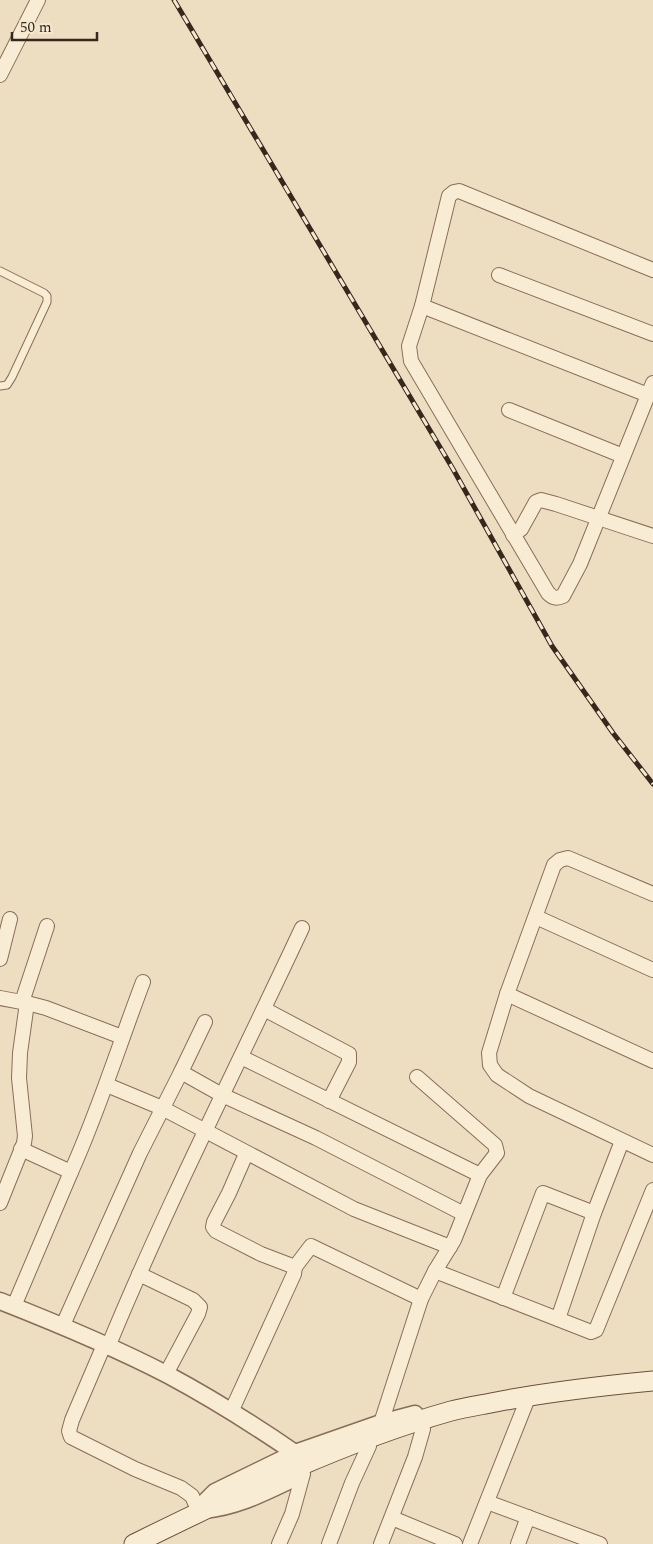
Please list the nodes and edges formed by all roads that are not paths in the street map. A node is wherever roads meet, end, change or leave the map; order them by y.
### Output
1 (38, 0) edge
2 (0, 75) edge
3 (653, 270) edge
4 (0, 271) edge
5 (498, 275) dead end
6 (422, 306) junction
7 (653, 334) edge
8 (0, 386) edge
9 (650, 389) edge
10 (509, 410) dead end
11 (623, 456) junction
12 (598, 518) junction
13 (512, 535) junction
14 (653, 536) edge
15 (653, 894) edge
16 (536, 917) junction
17 (10, 919) dead end
18 (47, 926) dead end
19 (302, 928) dead end
20 (0, 959) edge
21 (653, 970) edge
22 (143, 982) dead end
23 (507, 994) junction
24 (0, 998) edge
25 (24, 1002) junction
26 (264, 1010) junction
27 (205, 1022) dead end
28 (122, 1037) junction
29 (241, 1057) junction
30 (653, 1061) edge
31 (181, 1072) junction
32 (417, 1076) dead end
33 (107, 1085) junction
34 (222, 1095) junction
35 (329, 1101) junction
36 (162, 1108) junction
37 (204, 1131) junction
38 (622, 1141) junction
39 (21, 1149) junction
40 (246, 1154) junction
41 (653, 1155) edge
42 (71, 1172) junction
43 (480, 1175) junction
44 (653, 1190) edge
45 (0, 1203) edge
46 (594, 1213) junction
47 (464, 1214) junction
48 (450, 1248) junction
49 (295, 1267) junction
50 (435, 1271) junction
51 (139, 1274) junction
52 (503, 1298) junction
53 (421, 1299) junction
54 (7, 1304) edge
55 (558, 1319) junction
56 (63, 1325) junction
57 (106, 1346) junction
58 (653, 1373) edge
59 (166, 1374) junction
60 (653, 1381) edge
61 (653, 1385) edge
62 (526, 1403) junction
63 (232, 1412) junction
64 (380, 1423) junction
65 (423, 1429) junction
66 (370, 1446) junction
67 (295, 1453) junction
68 (303, 1474) junction
69 (488, 1502) junction
70 (205, 1509) junction
71 (528, 1517) junction
72 (392, 1518) junction
73 (578, 1540) edge
74 (134, 1544) edge
75 (280, 1544) edge
76 (329, 1544) edge
77 (381, 1544) edge
78 (455, 1544) edge
79 (470, 1544) edge
80 (518, 1544) edge
81 (600, 1544) edge

1 - 2 street
3 - 6 street
4 - 8 lane
5 - 7 street
6 - 9 street
6 - 13 street
9 - 11 street
10 - 11 street
11 - 12 street
12 - 13 street
12 - 13 street
12 - 14 street
15 - 16 street
16 - 21 street
16 - 23 street
17 - 20 street
18 - 25 street
19 - 26 street
22 - 28 street
23 - 30 street
23 - 38 street
24 - 25 street
25 - 28 street
25 - 39 street
26 - 29 street
26 - 35 street
27 - 31 street
28 - 33 street
29 - 34 street
29 - 35 street
31 - 34 street
31 - 36 street
32 - 43 street
33 - 36 street
33 - 42 street
34 - 37 street
34 - 47 street
35 - 43 street
36 - 37 street
36 - 56 street
37 - 40 street
37 - 51 street
38 - 41 street
38 - 46 street
39 - 42 street
39 - 45 street
40 - 48 street
40 - 49 street
42 - 54 street
43 - 47 street
44 - 55 street
46 - 52 street
46 - 55 street
47 - 48 street
48 - 50 street
49 - 53 street
49 - 63 street
50 - 52 street
50 - 53 street
51 - 57 street
51 - 59 street
52 - 55 street
53 - 64 street
54 - 56 street
56 - 57 street
57 - 59 street
57 - 70 street
58 - 64 street
59 - 63 street
60 - 70 main road
61 - 62 street
62 - 65 street
62 - 69 street
63 - 67 street
64 - 67 street
65 - 66 street
65 - 72 street
66 - 68 street
66 - 76 street
67 - 70 street
68 - 70 street
68 - 75 street
69 - 71 street
69 - 79 street
70 - 74 main road
71 - 73 street
71 - 80 street
72 - 77 street
72 - 78 street
73 - 81 street

